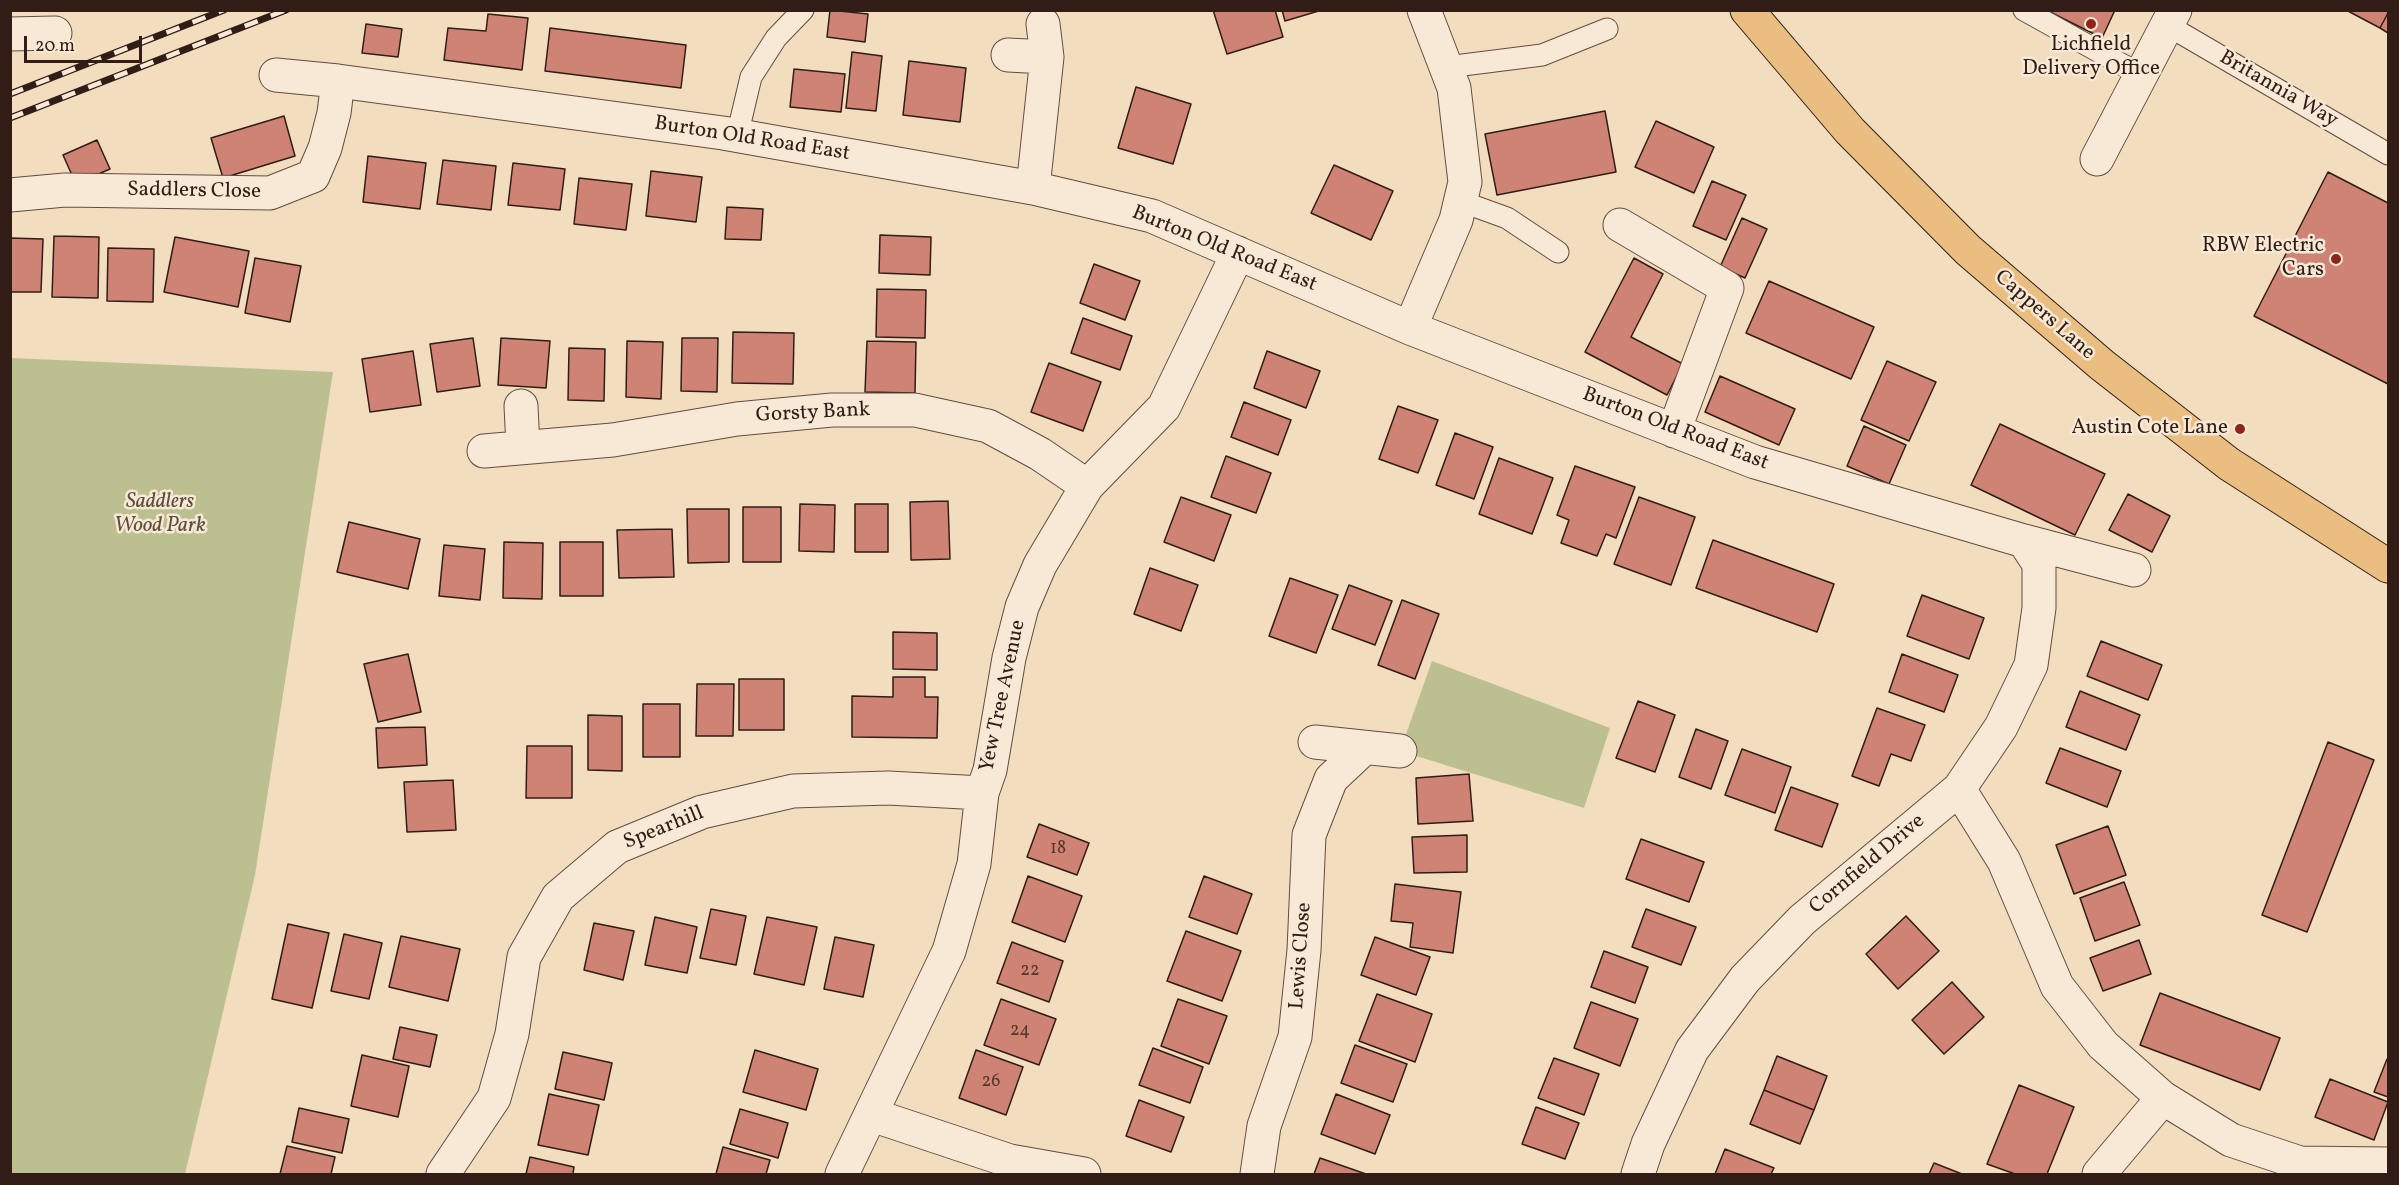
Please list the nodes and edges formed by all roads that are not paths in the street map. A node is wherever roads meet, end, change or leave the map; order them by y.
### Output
1 (803, 10) edge
2 (1424, 10) edge
3 (1747, 10) edge
4 (2024, 10) edge
5 (2171, 18) edge
6 (1043, 24) dead end
7 (1607, 29) dead end
8 (55, 33) dead end
9 (10, 34) edge
10 (1008, 55) dead end
11 (1047, 57) junction
12 (1447, 67) junction
13 (276, 75) dead end
14 (2141, 75) junction
15 (338, 81) junction
16 (737, 136) junction
17 (2388, 154) edge
18 (2097, 159) dead end
19 (1034, 188) junction
20 (10, 195) edge
21 (1460, 201) junction
22 (1620, 225) dead end
23 (1558, 252) dead end
24 (1238, 253) junction
25 (1410, 328) junction
26 (521, 406) dead end
27 (1674, 431) junction
28 (523, 447) junction
29 (484, 451) dead end
30 (1087, 486) junction
31 (2024, 541) junction
32 (2388, 566) edge
33 (2134, 570) dead end
34 (1315, 742) dead end
35 (1363, 749) junction
36 (1400, 752) dead end
37 (1959, 789) junction
38 (982, 793) junction
39 (2163, 1098) junction
40 (872, 1115) junction
41 (2388, 1164) edge
42 (443, 1174) edge
43 (842, 1174) edge
44 (1084, 1174) edge
45 (1257, 1174) edge
46 (1638, 1174) edge
47 (2099, 1174) edge

1 - 16 lane
2 - 12 street
3 - 32 highway, Cappers Lane
4 - 14 lane
5 - 14 street, Britannia Way
5 - 17 lane, Britannia Way
6 - 11 street
7 - 12 lane
8 - 9 street
10 - 11 street
11 - 19 street
12 - 21 street
13 - 15 street, Burton Old Road East
14 - 18 street, Britannia Way
15 - 16 street, Burton Old Road East
15 - 20 street, Saddlers Close
16 - 19 street, Burton Old Road East
19 - 24 street, Burton Old Road East
21 - 23 lane
21 - 25 street
22 - 27 street
24 - 25 street, Burton Old Road East
24 - 30 street, Yew Tree Avenue
25 - 27 street, Burton Old Road East
26 - 28 street
27 - 31 street, Burton Old Road East
28 - 29 street, Gorsty Bank
28 - 30 street, Gorsty Bank
30 - 38 street, Yew Tree Avenue
31 - 33 street, Burton Old Road East
31 - 37 street, Cornfield Drive
34 - 35 street
35 - 36 street
35 - 45 street, Lewis Close
37 - 39 street
37 - 46 street, Cornfield Drive
38 - 40 street, Yew Tree Avenue
38 - 42 street, Spearhill
39 - 41 street
39 - 47 street
40 - 43 street, Yew Tree Avenue
40 - 44 street

